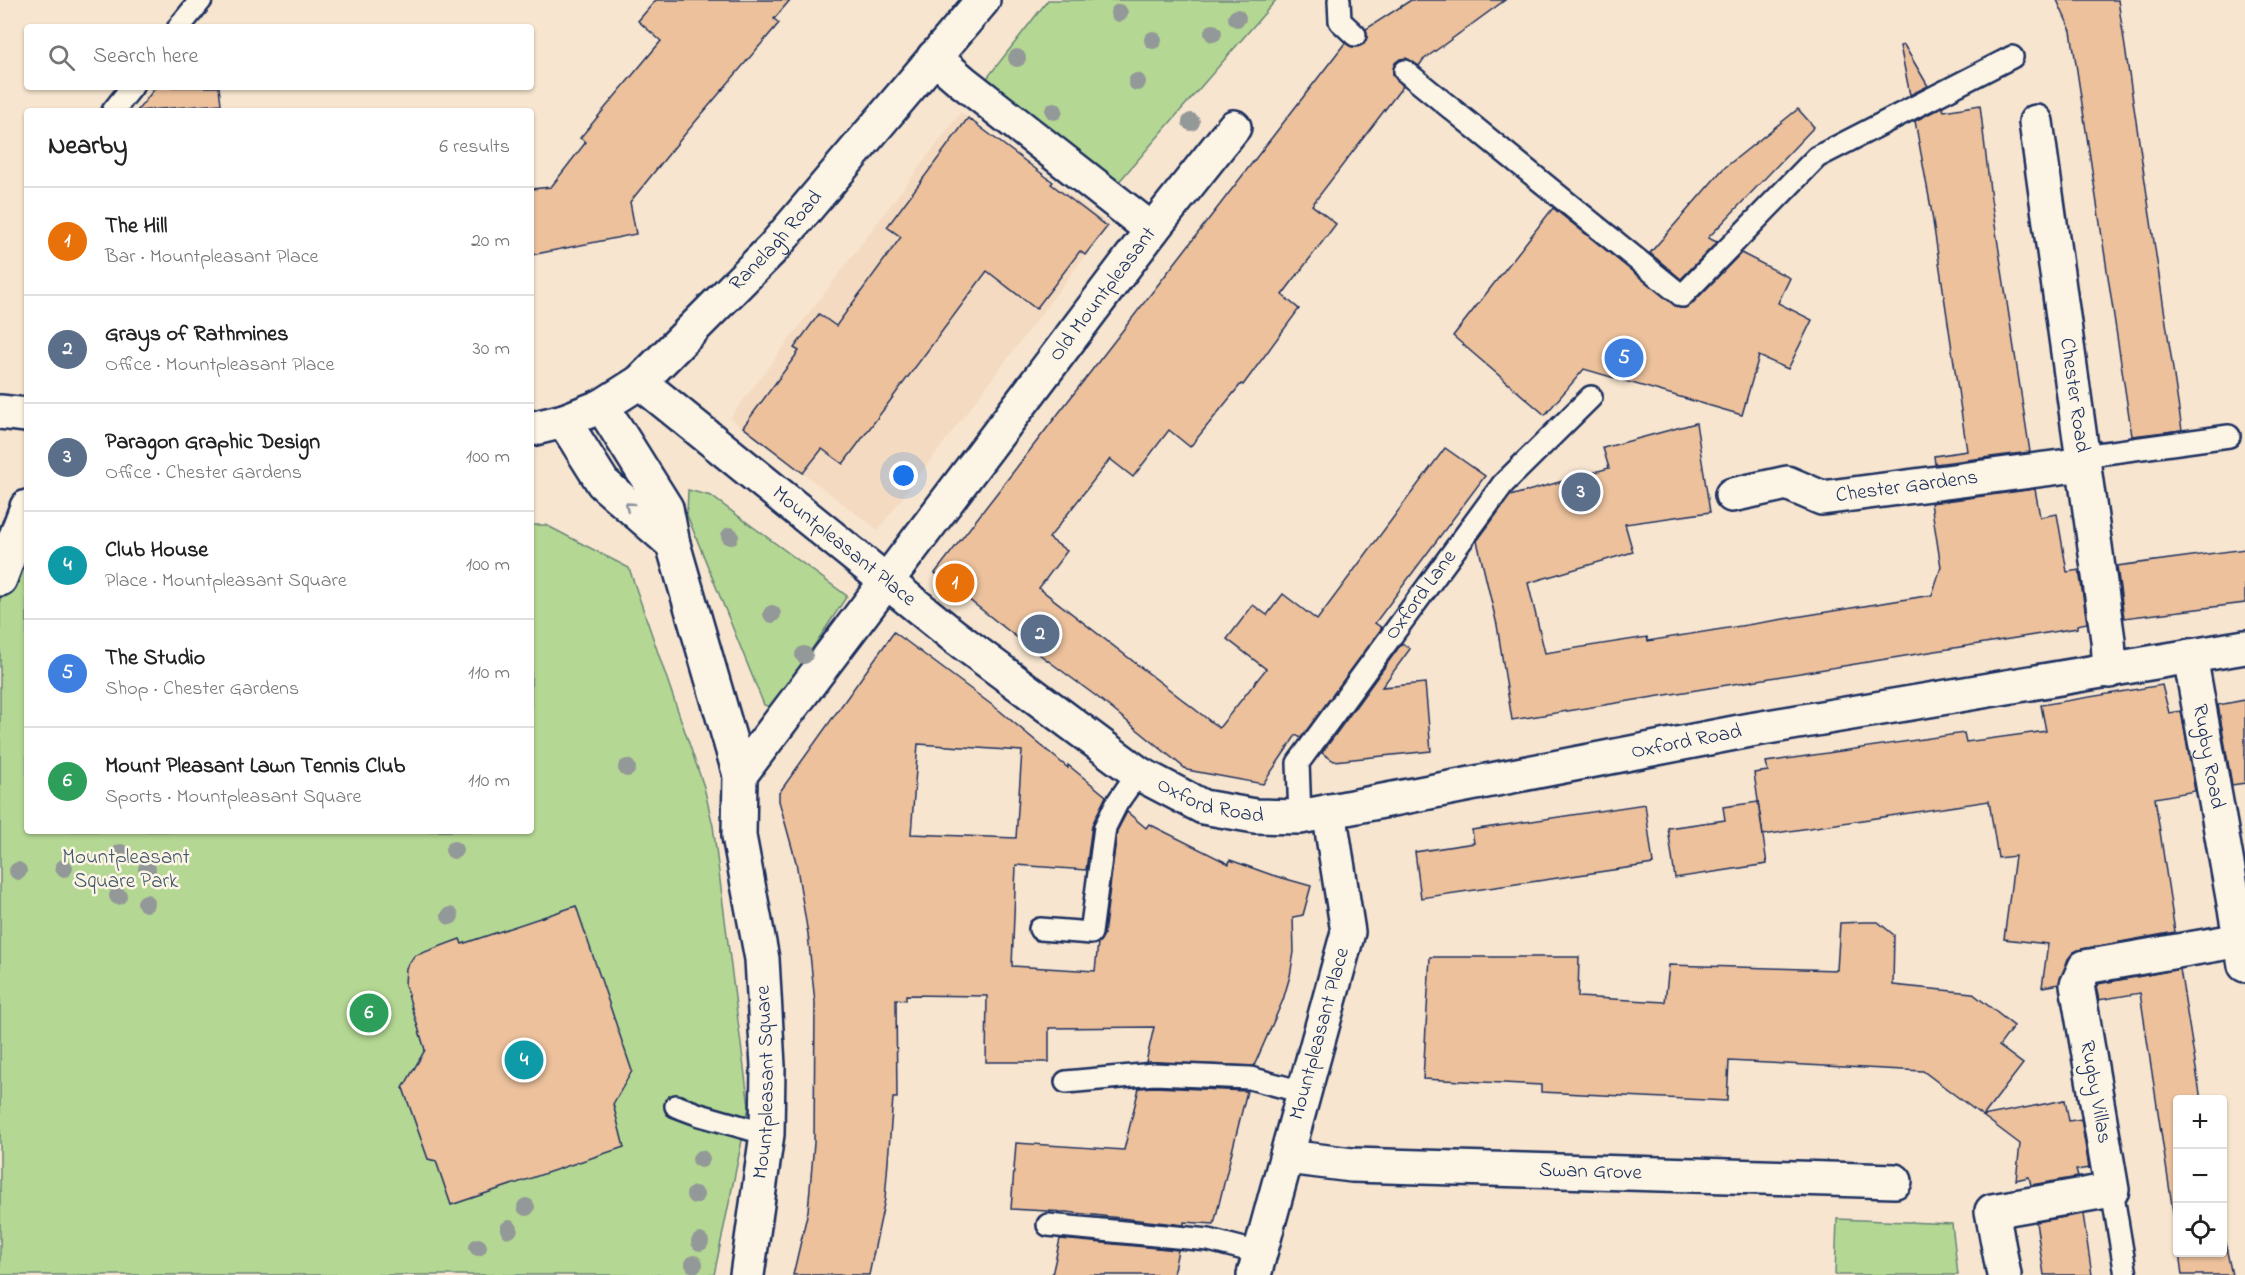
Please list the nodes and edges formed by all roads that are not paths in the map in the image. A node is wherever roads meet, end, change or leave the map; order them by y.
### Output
1 (201, 0) edge
2 (983, 0) edge
3 (1339, 0) edge
4 (181, 24) edge
5 (1355, 35) dead end
6 (934, 57) junction
7 (2012, 57) dead end
8 (1405, 71) dead end
9 (130, 90) edge
10 (115, 108) edge
11 (2036, 122) dead end
12 (1234, 127) dead end
13 (1152, 230) junction
14 (640, 382) junction
15 (1591, 397) dead end
16 (602, 406) junction
17 (0, 412) edge
18 (24, 415) edge
19 (564, 421) junction
20 (534, 428) edge
21 (2229, 436) dead end
22 (2083, 460) junction
23 (1732, 495) dead end
24 (24, 515) edge
25 (673, 544) junction
26 (0, 579) edge
27 (886, 581) junction
28 (2245, 647) edge
29 (2190, 656) junction
30 (2110, 671) junction
31 (1138, 773) junction
32 (740, 775) junction
33 (1314, 814) junction
34 (1040, 929) dead end
35 (2243, 952) edge
36 (1066, 1082) dead end
37 (1306, 1093) junction
38 (676, 1106) dead end
39 (767, 1134) junction
40 (1287, 1157) junction
41 (1895, 1181) dead end
42 (2112, 1190) junction
43 (1047, 1225) dead end
44 (1257, 1264) edge
45 (747, 1275) edge
46 (2004, 1275) edge
47 (2126, 1275) edge

1 - 4 lane
2 - 6 street, Ranelagh Road
3 - 5 lane
6 - 13 street, Old Mountpleasant
6 - 14 street, Ranelagh Road
7 - 8 lane
9 - 10 lane
11 - 22 street, Chester Road
12 - 13 street
13 - 27 street, Old Mountpleasant
14 - 16 street, Ranelagh Road
14 - 27 street, Mountpleasant Place
15 - 33 lane, Oxford Lane
16 - 19 street, Ranelagh Road
16 - 25 street
17 - 18 street
19 - 20 street, Ranelagh Road
25 -> 19 street
21 - 22 lane
22 - 23 street, Chester Gardens
22 - 30 street, Chester Road
24 - 26 street
25 - 32 street
27 - 31 street, Mountpleasant Place
27 - 32 street
28 - 29 street, Oxford Road
29 - 30 street, Oxford Road
29 - 35 street, Rugby Road
30 - 33 street, Oxford Road
31 - 33 street, Oxford Road
31 - 34 lane
32 - 39 street, Mountpleasant Square
33 - 37 street, Mountpleasant Place
35 - 42 street, Rugby Villas
36 - 37 lane
37 - 40 street, Mountpleasant Place
38 - 39 lane
39 - 45 street, Mountpleasant Square
40 - 41 street, Swan Grove
40 - 44 street, Mountpleasant Place
42 - 46 street
42 - 47 lane
43 - 44 lane

